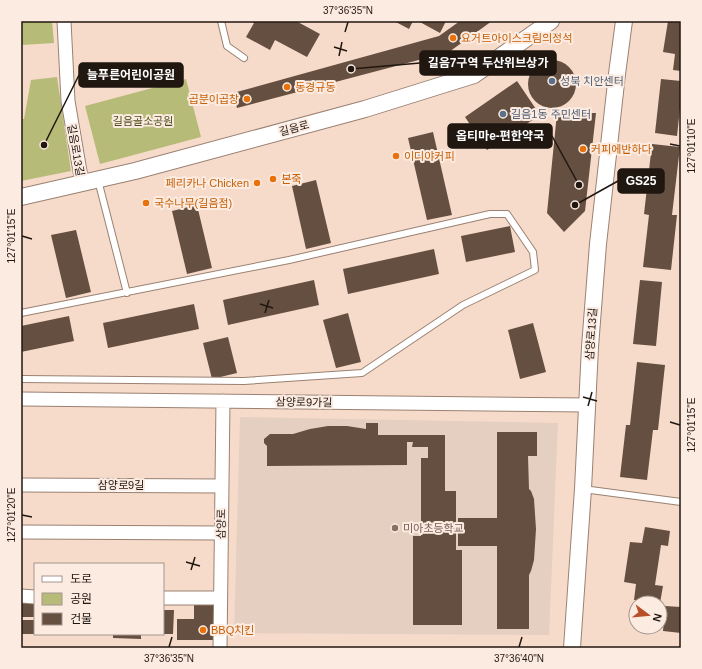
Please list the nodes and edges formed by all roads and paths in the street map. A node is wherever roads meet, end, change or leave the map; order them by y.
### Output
1 (64, 21) edge
2 (222, 21) edge
3 (551, 21) edge
4 (624, 21) edge
5 (244, 58) dead end
6 (98, 180) junction
7 (82, 183) junction
8 (21, 197) edge
9 (127, 293) junction
10 (21, 313) edge
11 (21, 379) edge
12 (21, 399) edge
13 (223, 401) junction
14 (587, 405) junction
15 (21, 485) edge
16 (222, 486) junction
17 (583, 489) junction
18 (681, 502) edge
19 (21, 532) edge
20 (221, 533) junction
21 (21, 596) edge
22 (34, 596) edge
23 (164, 598) edge
24 (220, 598) junction
25 (220, 648) edge
26 (572, 648) edge

1 - 7 street, 길음로13길
2 - 5 lane
3 - 6 street, 길음로
4 - 14 street, 삼양로13길
6 - 7 street, 길음로
6 - 9 lane
7 - 8 street, 길음로
9 - 10 lane
9 - 11 lane
12 - 13 street, 삼양로9가길
13 - 14 street, 삼양로9가길
13 - 16 street, 삼양로
14 - 17 street, 삼양로13길
15 - 16 street, 삼양로9길
16 - 20 street, 삼양로
17 - 18 lane
17 - 26 street, 삼양로13길
19 - 20 street
20 - 24 street, 삼양로
21 - 22 street
23 - 24 street
24 - 25 street, 삼양로

